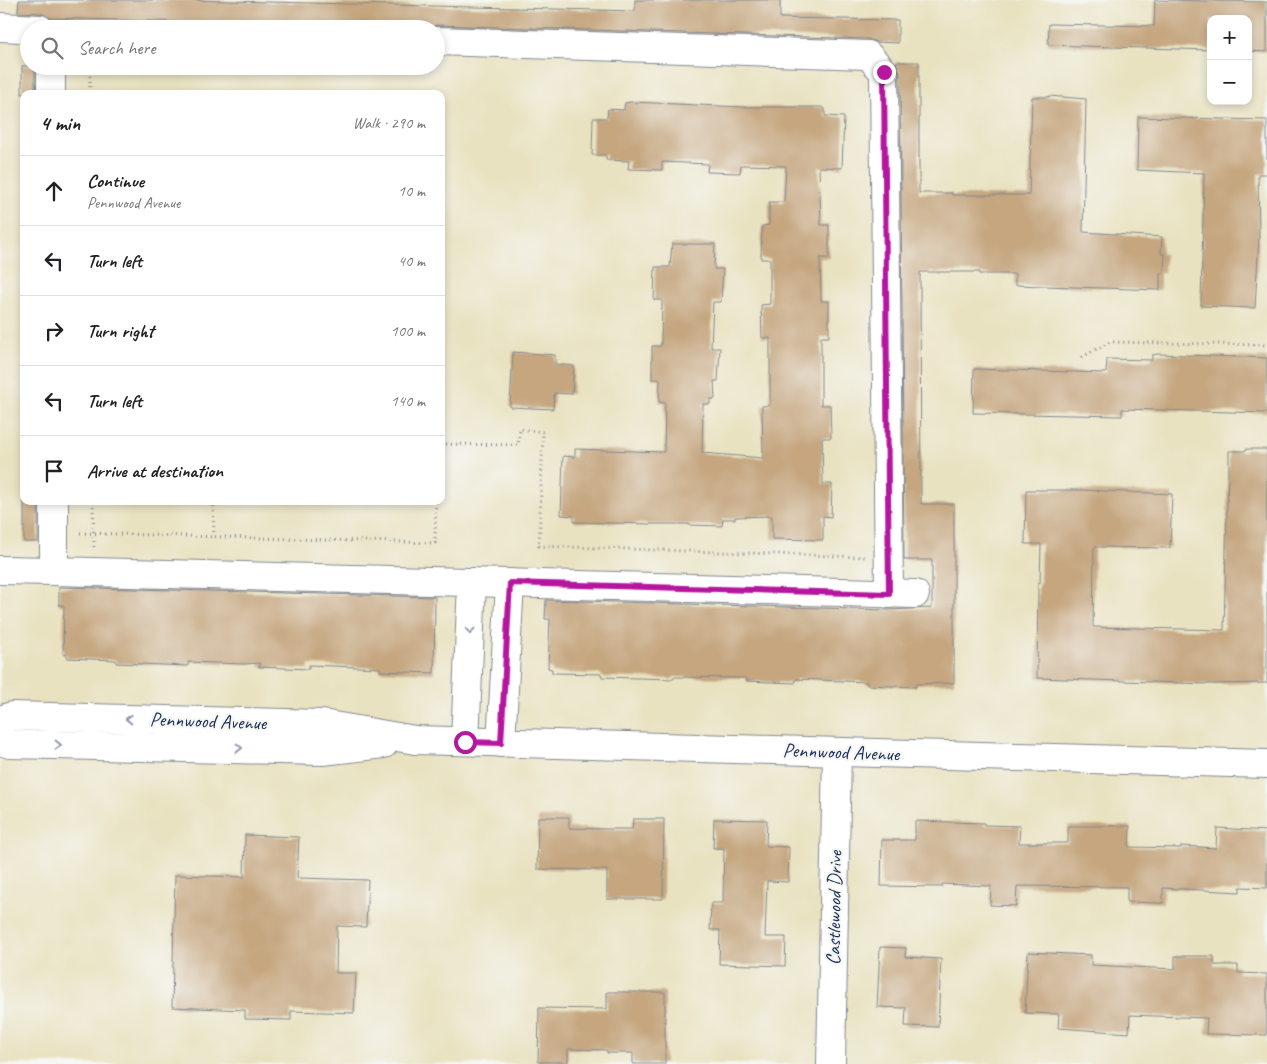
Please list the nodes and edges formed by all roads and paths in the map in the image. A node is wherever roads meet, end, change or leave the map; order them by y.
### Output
1 (0, 27) edge
2 (20, 28) edge
3 (445, 41) edge
4 (51, 75) edge
5 (90, 75) edge
6 (51, 90) edge
7 (90, 90) edge
8 (1267, 345) edge
9 (1082, 357) dead end
10 (445, 444) edge
11 (54, 505) edge
12 (93, 505) edge
13 (213, 505) edge
14 (436, 505) edge
15 (94, 532) junction
16 (54, 534) junction
17 (214, 536) junction
18 (888, 558) junction
19 (0, 570) edge
20 (54, 571) junction
21 (94, 572) junction
22 (472, 582) junction
23 (510, 583) junction
24 (0, 720) edge
25 (415, 740) junction
26 (0, 742) edge
27 (465, 742) junction
28 (501, 743) junction
29 (837, 752) junction
30 (1267, 764) edge
31 (831, 1064) edge

1 - 2 street
3 - 18 street
4 - 6 street
5 - 7 path
8 - 9 path
10 - 18 path
11 - 16 street
12 - 15 path
13 - 17 path
14 - 17 path
15 - 16 path
15 - 17 path
15 - 21 path
16 - 20 street
18 - 23 street
19 - 20 street
20 - 21 street
21 - 22 street
22 - 23 street
22 -> 27 street
23 - 28 street
25 -> 24 street, Pennwood Avenue
26 -> 25 street, Pennwood Avenue
25 - 27 street, Pennwood Avenue
27 - 28 street, Pennwood Avenue
28 - 29 street, Pennwood Avenue
29 - 30 street, Pennwood Avenue
29 - 31 street, Castlewood Drive

